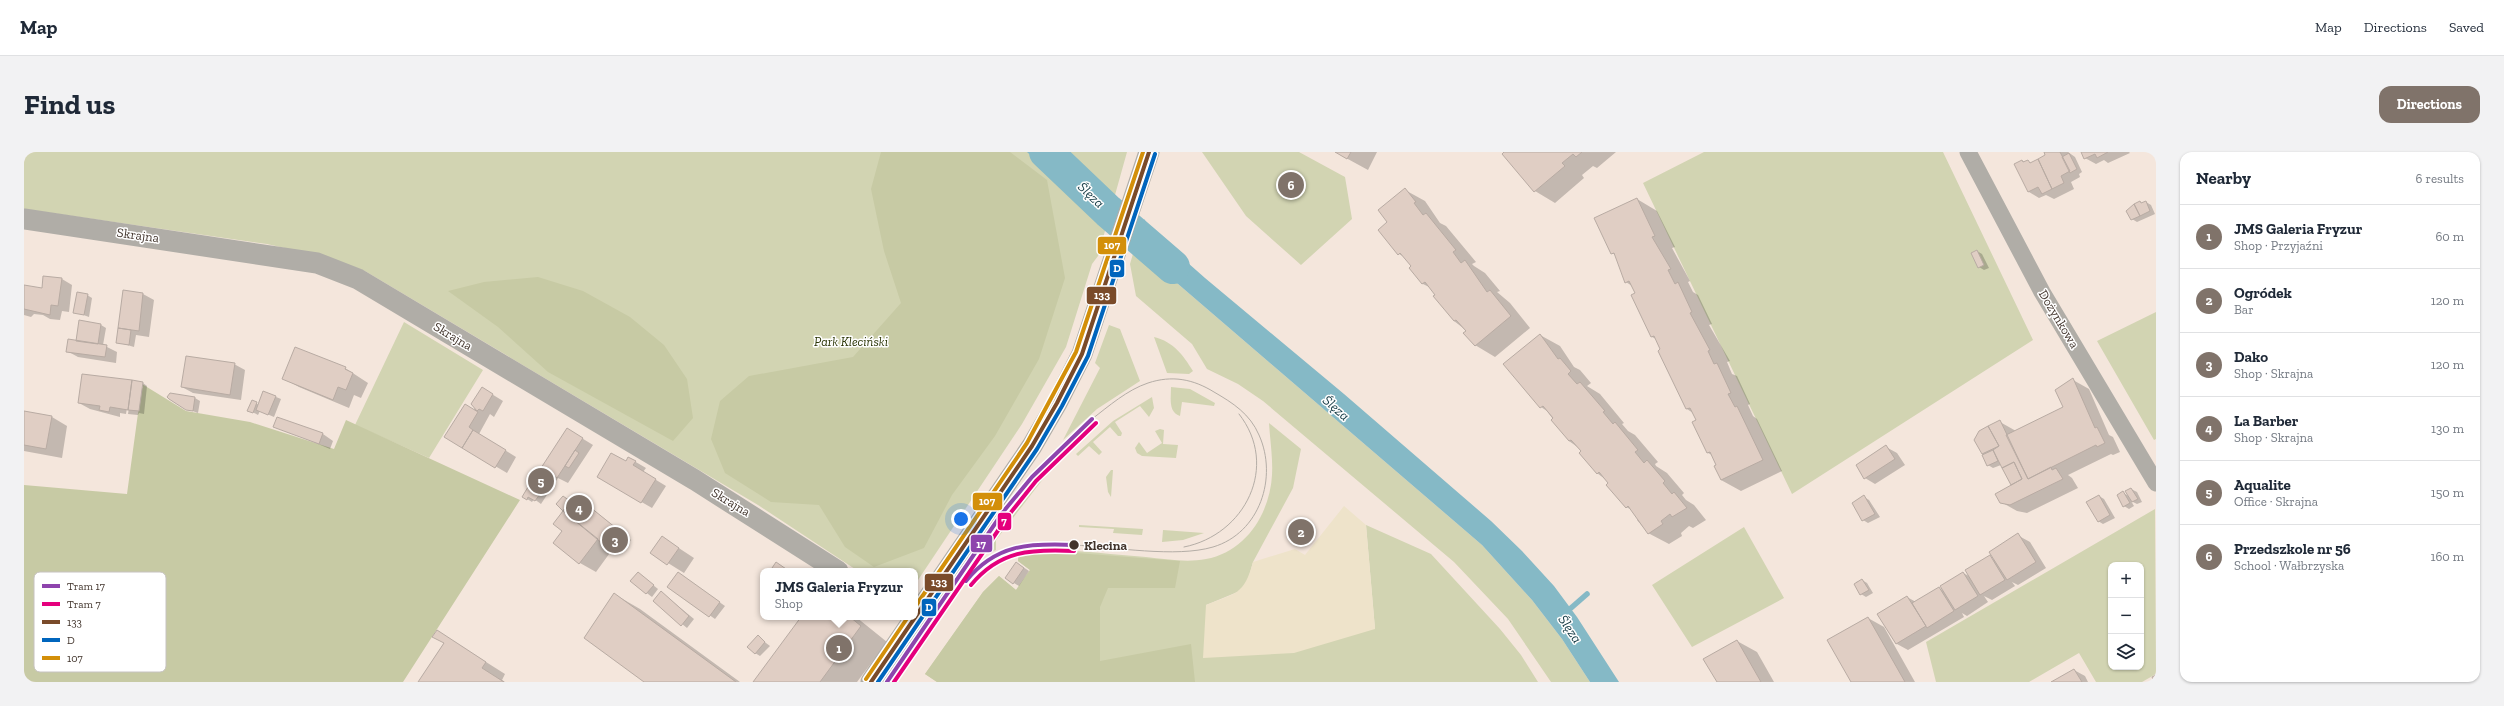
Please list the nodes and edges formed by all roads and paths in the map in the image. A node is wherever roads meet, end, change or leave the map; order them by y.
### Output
1 (1149, 152) edge
2 (1968, 152) edge
3 (24, 219) edge
4 (2156, 483) edge
5 (833, 568) edge
6 (918, 609) edge
7 (911, 620) edge
8 (871, 682) edge

1 - 6 street
2 - 4 street, Dożynkowa
3 - 5 street, Skrajna
7 - 8 street

